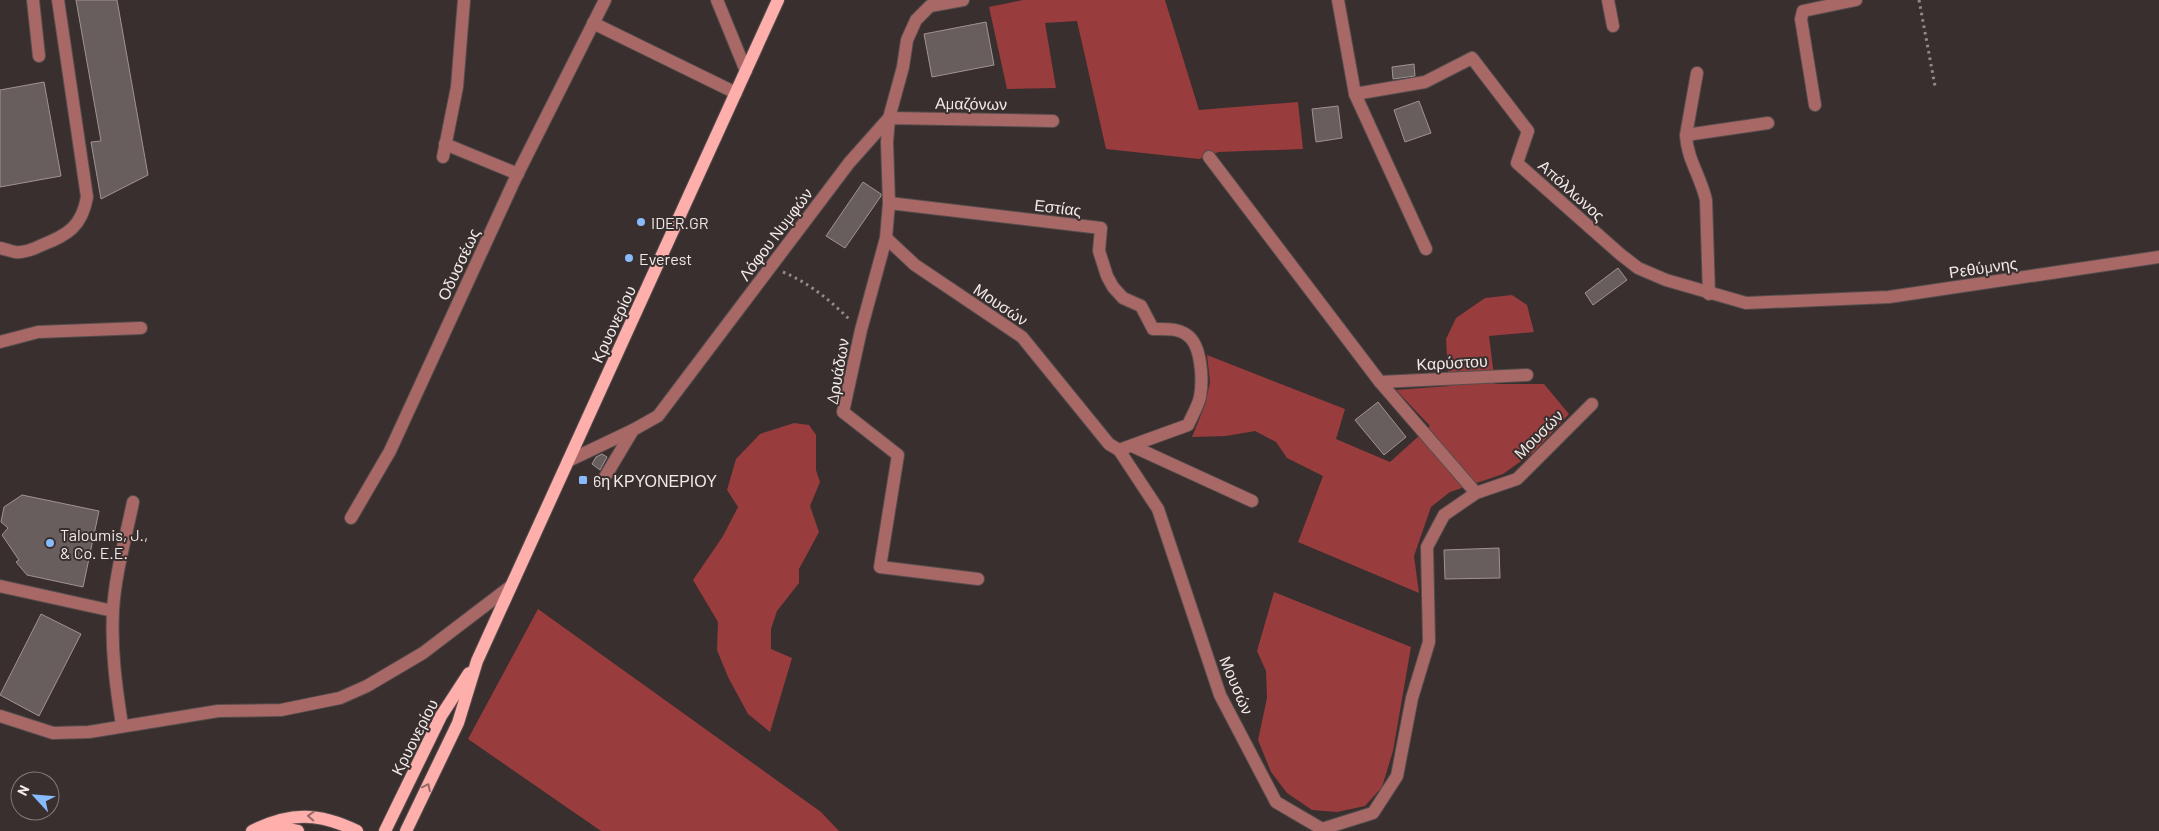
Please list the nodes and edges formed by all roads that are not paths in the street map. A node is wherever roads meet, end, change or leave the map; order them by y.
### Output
1 (33, 0) edge
2 (58, 0) edge
3 (464, 0) edge
4 (605, 0) edge
5 (717, 0) edge
6 (778, 0) edge
7 (963, 0) edge
8 (1338, 0) edge
9 (1608, 0) edge
10 (1856, 0) edge
11 (593, 23) junction
12 (1612, 26) dead end
13 (39, 56) dead end
14 (746, 71) junction
15 (1697, 74) dead end
16 (736, 93) junction
17 (1355, 94) junction
18 (1815, 106) dead end
19 (889, 118) junction
20 (1053, 120) dead end
21 (1768, 123) dead end
22 (1686, 135) junction
23 (445, 144) junction
24 (443, 157) dead end
25 (1209, 157) dead end
26 (518, 174) junction
27 (889, 202) junction
28 (886, 238) junction
29 (0, 248) edge
30 (1426, 249) dead end
31 (2159, 257) edge
32 (1709, 294) junction
33 (1810, 300) joint
34 (141, 328) dead end
35 (0, 342) edge
36 (1527, 374) dead end
37 (1380, 382) junction
38 (1592, 404) dead end
39 (632, 430) junction
40 (1132, 446) junction
41 (1119, 450) junction
42 (568, 461) junction
43 (602, 482) dead end
44 (1476, 493) junction
45 (1252, 501) dead end
46 (133, 502) dead end
47 (351, 518) dead end
48 (978, 579) dead end
49 (0, 586) edge
50 (511, 586) junction
51 (113, 611) junction
52 (477, 661) junction
53 (0, 716) edge
54 (122, 725) junction
55 (255, 829) edge
56 (298, 831) edge
57 (357, 831) edge
58 (385, 831) edge
59 (406, 831) edge

1 - 13 street
2 - 29 street
3 - 23 street
4 - 11 street, Οδυσσέως
5 - 14 street
6 - 14 main road, Κρυονερίου
7 - 19 street, Λόφου Νυμφών
8 - 17 street
9 - 12 street
10 - 18 street
11 - 16 street
11 - 26 street, Οδυσσέως
14 - 16 main road, Κρυονερίου
15 - 22 street
16 - 42 main road, Κρυονερίου
17 - 30 street
17 - 32 street, Απόλλωνος
19 - 20 street, Αμαζόνων
19 - 27 street, Δρυάδων
19 - 39 street, Λόφου Νυμφών
21 - 22 street
22 - 32 street
23 - 24 street
23 - 26 street
25 - 37 street
26 - 47 street, Οδυσσέως
27 - 28 street, Δρυάδων
27 - 40 street, Εστίας
28 - 41 street, Μουσών
28 - 48 street, Δρυάδων
31 - 33 street, Ρεθύμνης
32 - 33 street, Απόλλωνος
34 - 35 street
36 - 37 street, Καρύστου
37 - 44 street
38 - 44 street, Μουσών
39 - 42 street, Λόφου Νυμφών
39 - 43 street
40 - 41 street
40 - 45 street
41 - 44 street, Μουσών
42 - 50 main road, Κρυονερίου
46 - 51 street
49 - 51 street
50 - 52 main road, Κρυονερίου
50 - 54 street
51 - 54 street
52 - 58 main road, Κρυονερίου
59 -> 52 main road, Κρυονερίου
53 - 54 street
55 - 56 main road
57 -> 55 main road

